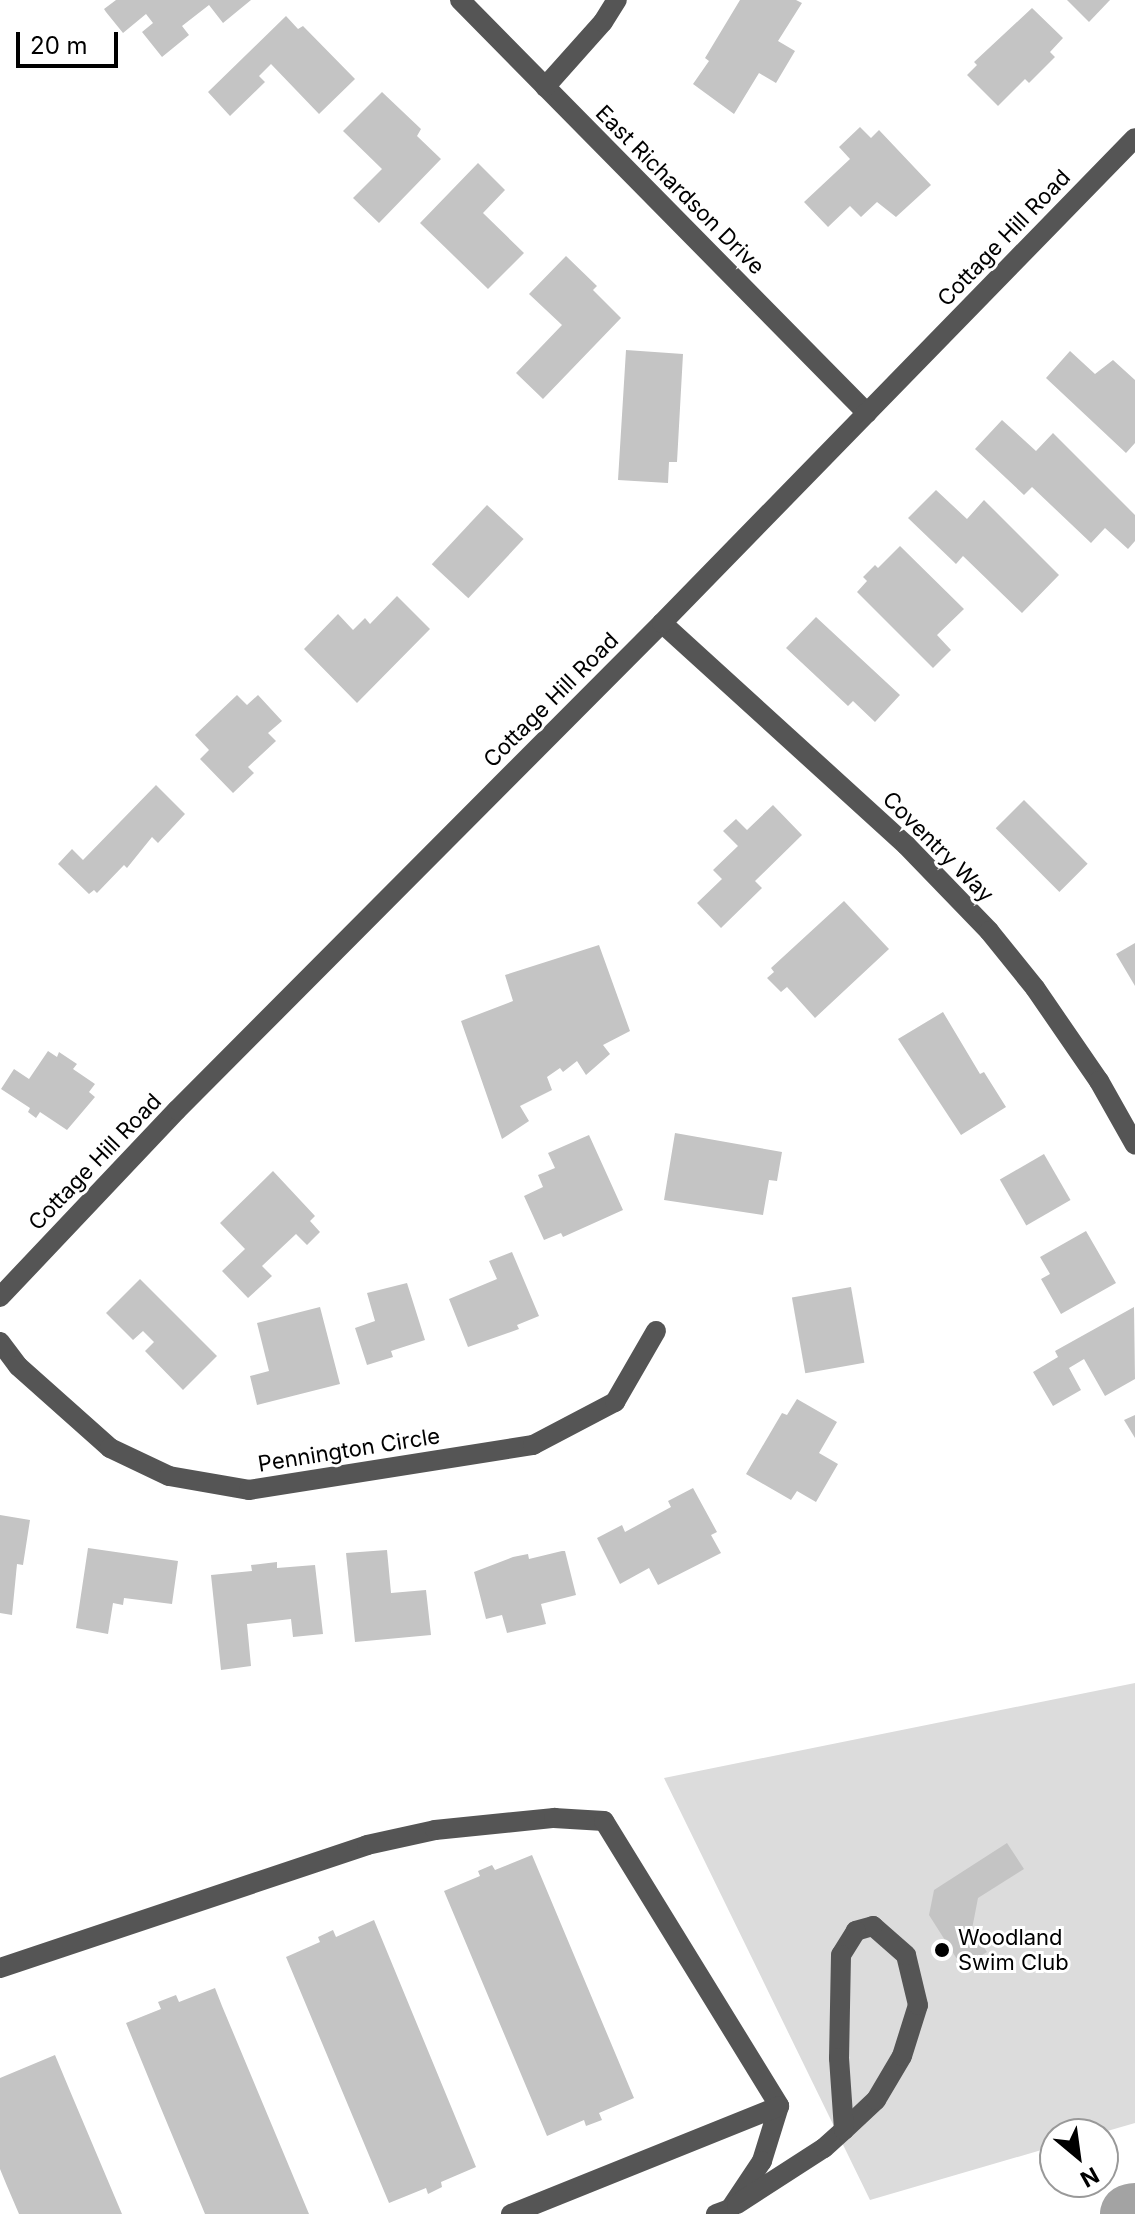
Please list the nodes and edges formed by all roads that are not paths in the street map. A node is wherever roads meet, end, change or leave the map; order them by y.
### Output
1 (460, 0) edge
2 (617, 0) edge
3 (545, 87) junction
4 (1135, 138) edge
5 (867, 413) junction
6 (662, 623) junction
7 (1135, 1145) edge
8 (0, 1297) edge
9 (656, 1331) dead end
10 (0, 1342) edge
11 (0, 1968) edge
12 (779, 2106) junction
13 (844, 2130) junction
14 (723, 2211) edge
15 (511, 2214) edge

1 - 3 street, East Richardson Drive
2 - 3 street
3 - 5 street, East Richardson Drive
4 - 5 street, Cottage Hill Road
5 - 6 street, Cottage Hill Road
6 - 7 street, Coventry Way
6 - 8 street, Cottage Hill Road
9 - 10 street, Pennington Circle
11 - 12 street
12 - 14 street
12 - 15 street
13 - 13 street
13 - 14 street

